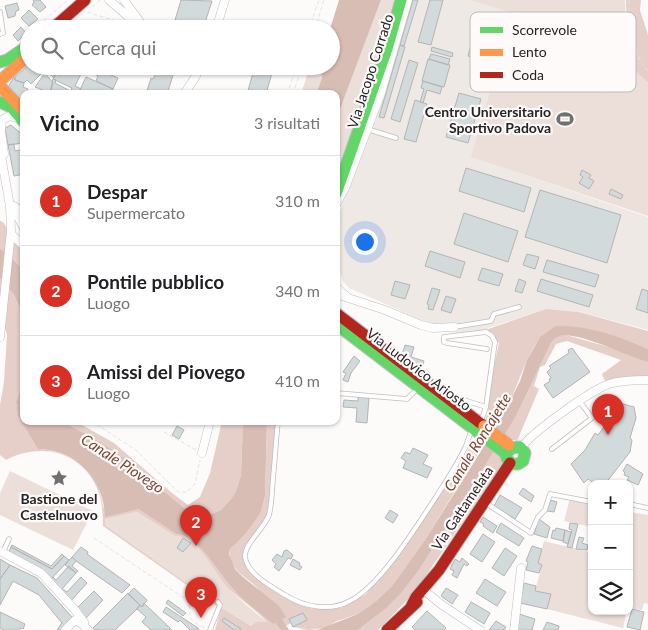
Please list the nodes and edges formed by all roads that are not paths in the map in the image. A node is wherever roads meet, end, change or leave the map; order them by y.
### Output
1 (85, 0) edge
2 (109, 0) edge
3 (124, 0) edge
4 (225, 0) edge
5 (401, 0) edge
6 (408, 0) edge
7 (0, 12) edge
8 (62, 20) edge
9 (134, 20) edge
10 (140, 20) edge
11 (219, 20) edge
12 (0, 34) edge
13 (20, 51) edge
14 (0, 62) edge
15 (20, 63) edge
16 (196, 75) edge
17 (0, 81) edge
18 (0, 86) edge
19 (187, 90) edge
20 (0, 102) edge
21 (20, 113) edge
22 (20, 114) edge
23 (20, 117) edge
24 (367, 129) junction
25 (396, 138) dead end
26 (0, 150) edge
27 (2, 163) edge
28 (340, 181) edge
29 (340, 197) edge
30 (10, 206) junction
31 (20, 221) edge
32 (11, 234) junction
33 (20, 242) edge
34 (340, 290) edge
35 (340, 295) edge
36 (350, 299) junction
37 (519, 307) dead end
38 (340, 316) edge
39 (340, 327) edge
40 (454, 327) joint
41 (0, 337) edge
42 (487, 350) dead end
43 (648, 380) edge
44 (419, 387) junction
45 (340, 393) edge
46 (580, 402) junction
47 (456, 405) junction
48 (486, 407) junction
49 (208, 425) edge
50 (278, 425) edge
51 (479, 428) junction
52 (552, 448) dead end
53 (511, 452) junction
54 (202, 453) road end
55 (485, 501) junction
56 (588, 501) edge
57 (633, 505) edge
58 (648, 508) edge
59 (9, 539) dead end
60 (1, 551) edge
61 (521, 568) dead end
62 (439, 570) junction
63 (426, 592) junction
64 (218, 602) road end
65 (411, 607) junction
66 (86, 628) edge
67 (65, 630) edge
68 (210, 630) edge
69 (387, 630) edge
70 (480, 630) edge
71 (514, 630) edge

1 - 8 main road
2 - 9 street
3 - 10 street
4 - 11 street
5 - 28 main road, Via Jacopo Corrado
6 - 24 street, Via Jacopo Corrado
7 - 12 lane
13 - 14 main road
15 - 17 main road
16 - 19 street
18 - 21 main road
20 - 22 main road
23 - 27 street
24 - 25 lane
24 - 29 street, Via Jacopo Corrado
26 - 27 street
27 - 30 street
30 - 31 street
30 - 32 street
32 - 33 street
32 - 41 street
34 - 36 street, Via Ludovico Ariosto
35 - 36 street, Via Ludovico Ariosto
36 - 40 street, Via Ludovico Ariosto
37 - 40 lane, Via Ludovico Ariosto
38 - 47 main road, Via Ludovico Ariosto
39 - 44 main road, Via Ludovico Ariosto
42 - 48 lane, Via Ludovico Ariosto
43 - 46 street, Via Gattamelata
44 - 45 lane
44 - 51 main road, Via Ludovico Ariosto
46 - 52 lane
46 - 53 street, Via Gattamelata
47 - 48 lane
47 - 51 main road, Via Ludovico Ariosto
48 - 51 lane, Via Ludovico Ariosto
49 - 54 street
50 - 51 lane
51 - 53 main road, Via Ludovico Ariosto, bridge
53 - 55 main road, Via Gattamelata
55 - 56 lane
55 - 62 main road, Via Gattamelata
57 - 58 lane
59 - 60 lane
60 - 66 street
61 - 71 street
62 - 63 main road, Via Gattamelata
62 - 65 main road, Via Gattamelata
63 - 65 main road, Via Gattamelata
63 - 70 street
64 - 68 lane
65 - 69 main road, Via Gattamelata
66 - 67 street

